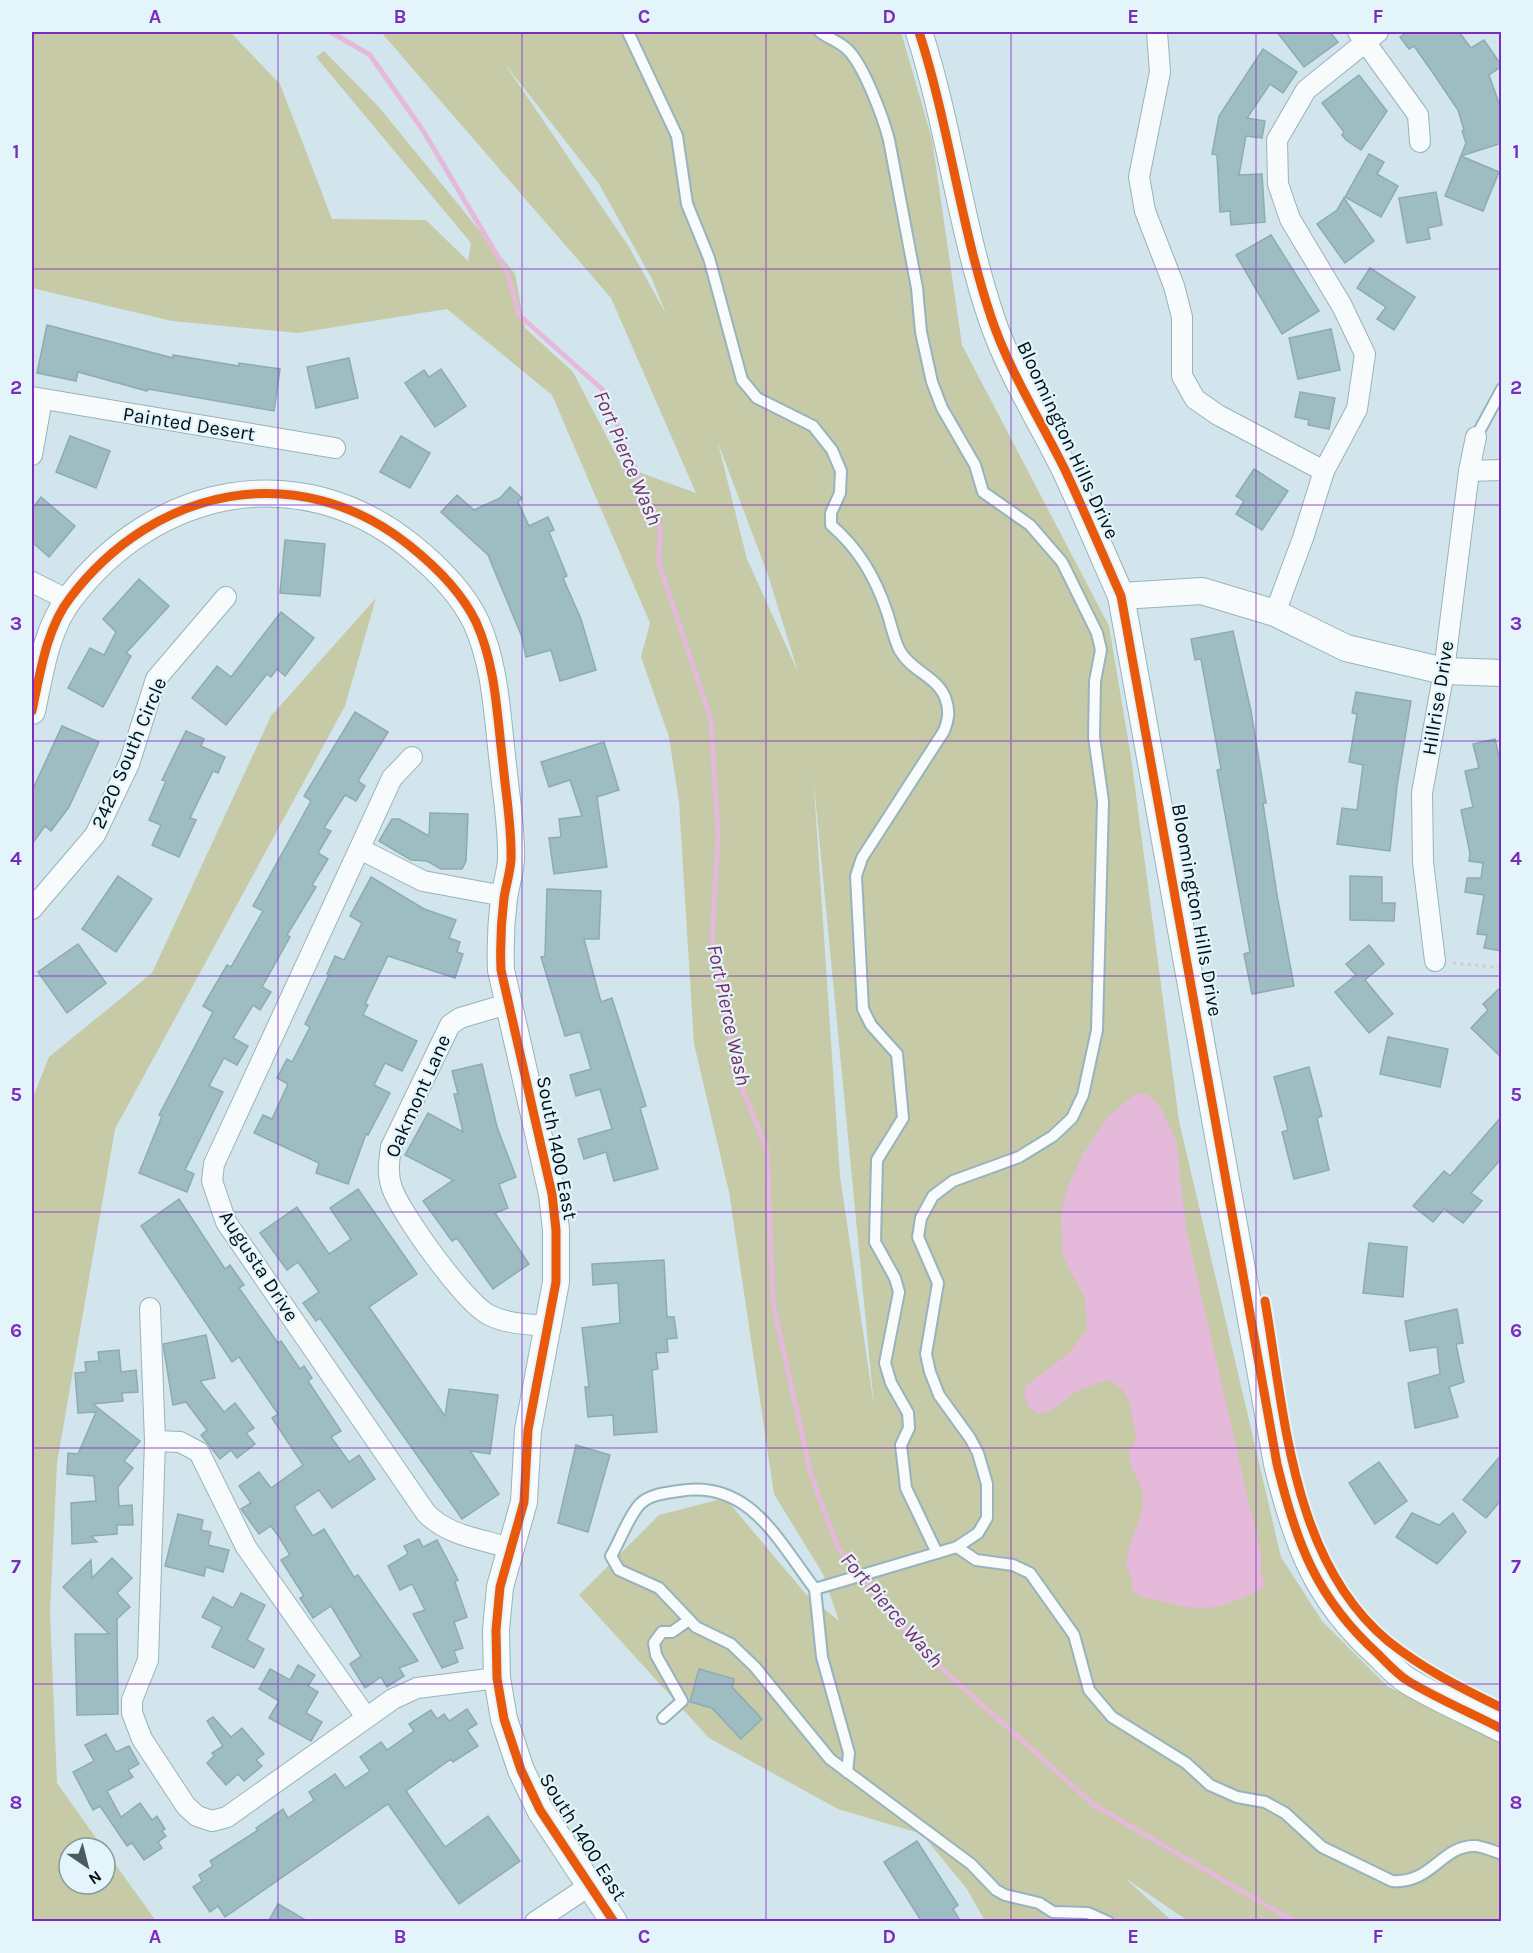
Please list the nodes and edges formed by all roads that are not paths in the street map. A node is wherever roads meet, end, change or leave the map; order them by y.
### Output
1 (628, 32) edge
2 (820, 32) edge
3 (919, 32) edge
4 (1157, 32) edge
5 (1366, 35) edge
6 (1420, 142) dead end
7 (1502, 389) edge
8 (37, 398) edge
9 (1476, 437) joint
10 (335, 448) dead end
11 (32, 455) edge
12 (1502, 470) edge
13 (1324, 471) junction
14 (1469, 471) junction
15 (32, 582) edge
16 (1121, 596) junction
17 (226, 597) dead end
18 (68, 600) junction
19 (1275, 613) junction
20 (1444, 671) junction
21 (1502, 673) edge
22 (32, 711) edge
23 (412, 757) dead end
24 (360, 849) junction
25 (504, 896) junction
26 (32, 909) edge
27 (1435, 961) road end
28 (507, 1004) junction
29 (150, 1308) dead end
30 (547, 1326) junction
31 (155, 1441) junction
32 (957, 1547) junction
33 (510, 1548) junction
34 (937, 1553) junction
35 (815, 1589) junction
36 (689, 1620) junction
37 (497, 1678) junction
38 (366, 1718) junction
39 (663, 1718) dead end
40 (1502, 1729) edge
41 (847, 1772) junction
42 (1502, 1854) edge
43 (589, 1886) junction
44 (535, 1922) edge
45 (614, 1922) edge
46 (1108, 1922) edge

1 - 34 lane
2 - 32 lane
3 - 16 street, Bloomington Hills Drive
4 - 13 street
5 - 6 street
5 - 13 street
7 - 9 lane
8 - 10 street, Painted Desert
8 - 11 street, Painted Desert
9 - 14 street, Hillrise Drive
12 - 14 street
13 - 19 street
14 - 20 street, Hillrise Drive
15 - 18 street
16 - 19 street
16 - 40 street, Bloomington Hills Drive
17 - 26 street, 2420 South Circle
18 - 22 street, South 1400 East
18 - 25 street, South 1400 East
19 - 20 street
20 - 21 street
20 - 27 street, Hillrise Drive
23 - 24 street, Augusta Drive
24 - 25 street
24 - 33 street, Augusta Drive
25 - 28 street, South 1400 East
28 - 30 street, South 1400 East
28 - 30 street, Oakmont Lane
29 - 31 street
30 - 33 street, South 1400 East
31 - 38 street
31 - 38 street
32 - 34 lane
32 - 42 lane
33 - 37 street, South 1400 East
34 - 35 lane
35 - 36 lane
35 - 41 lane
36 - 39 lane
36 - 41 lane
37 - 38 street
37 - 43 street, South 1400 East
41 - 46 lane
43 - 44 street
43 - 45 street, South 1400 East

